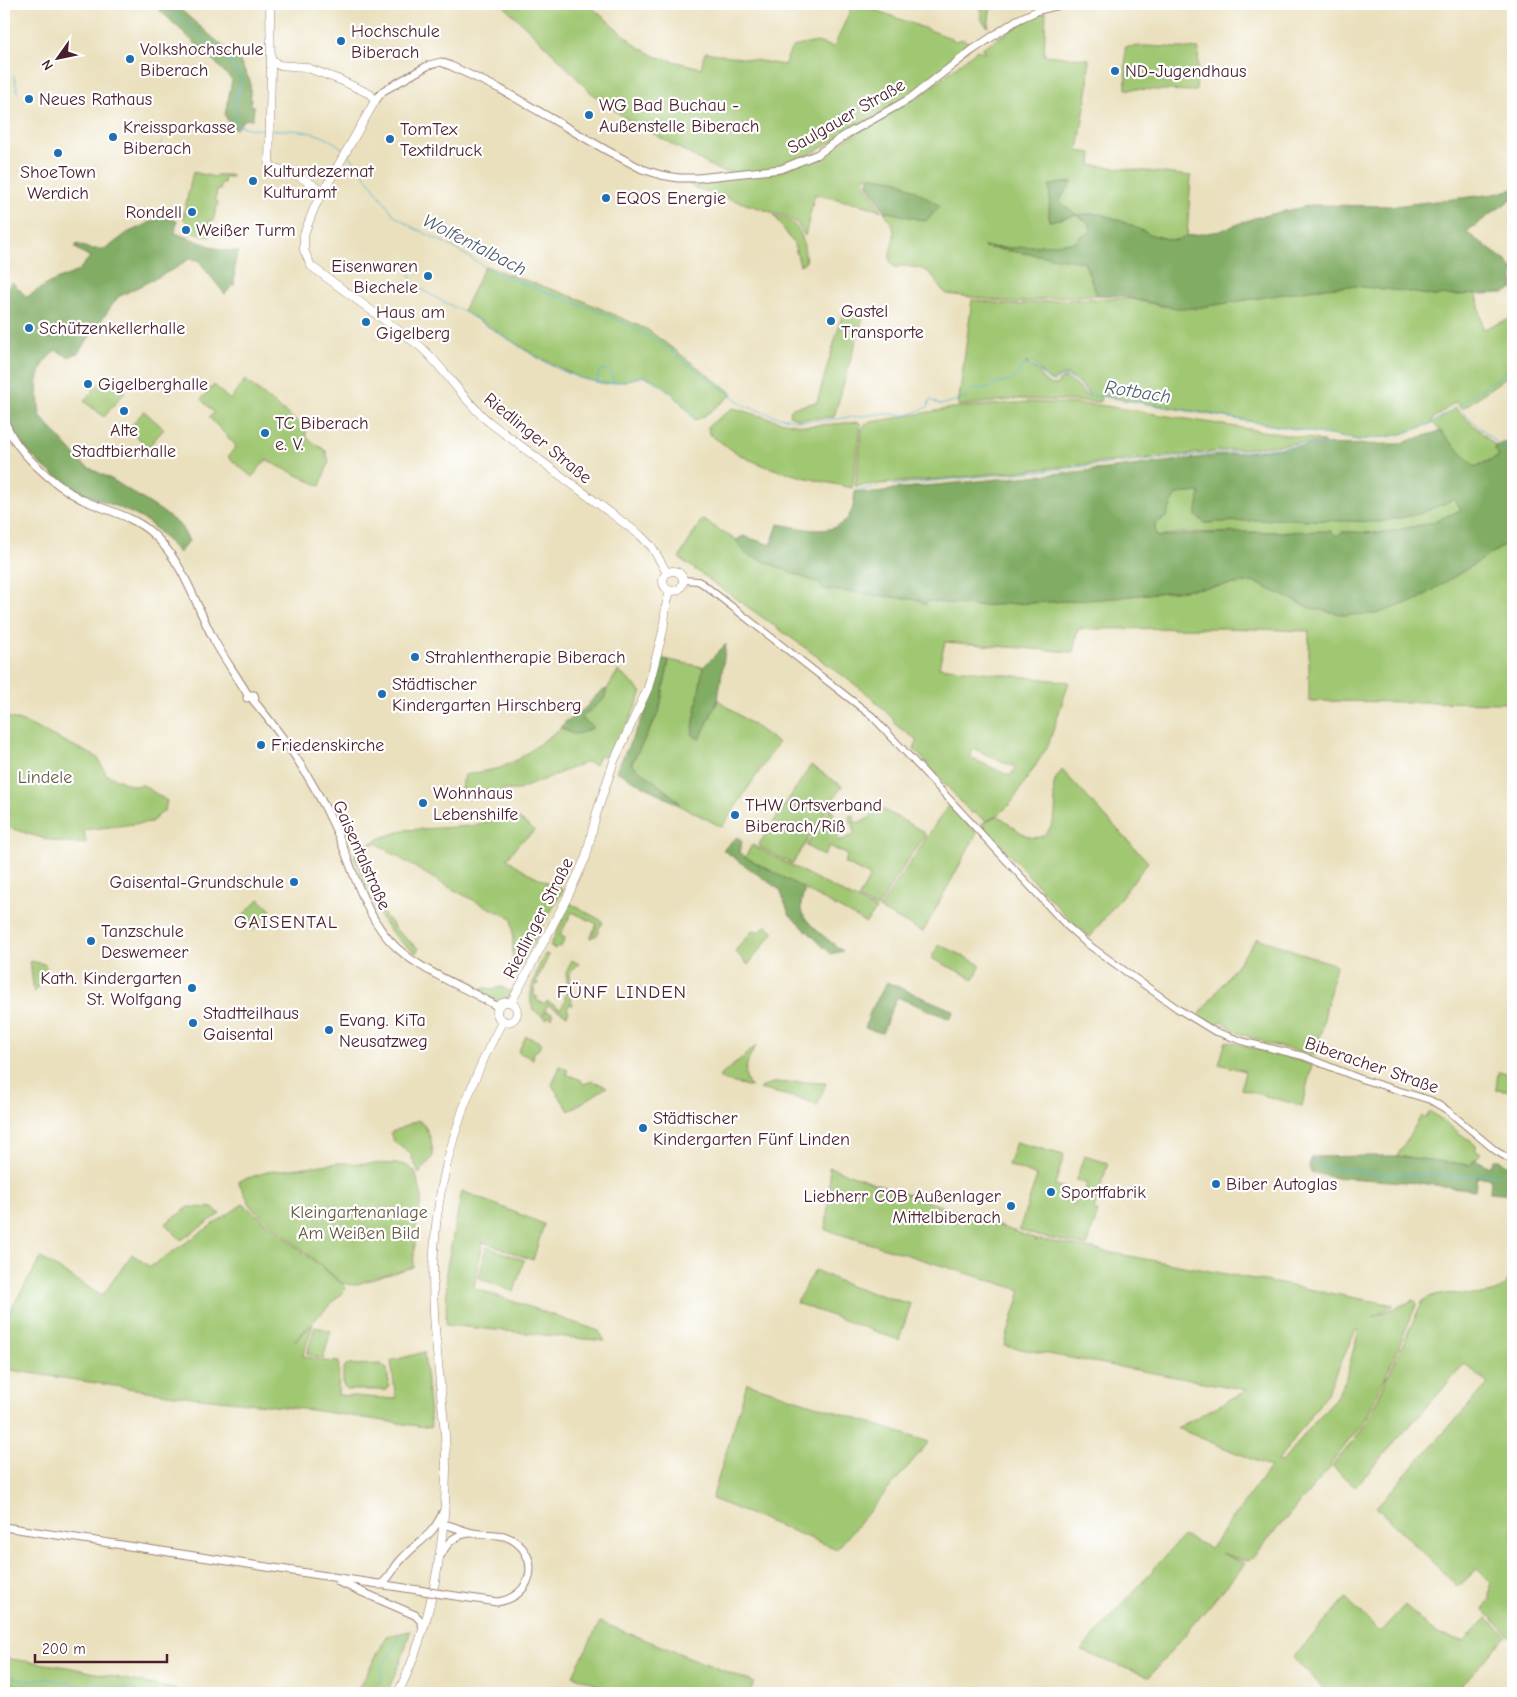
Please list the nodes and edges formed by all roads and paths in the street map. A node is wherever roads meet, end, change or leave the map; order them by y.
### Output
1 (270, 4) edge
2 (1064, 4) edge
3 (271, 58) junction
4 (278, 65) junction
5 (271, 71) junction
6 (383, 90) junction
7 (366, 92) junction
8 (375, 101) junction
9 (311, 184) junction
10 (324, 192) junction
11 (315, 206) junction
12 (4, 417) edge
13 (5, 428) edge
14 (668, 572) junction
15 (683, 580) junction
16 (670, 591) junction
17 (511, 1003) junction
18 (498, 1008) junction
19 (503, 1020) junction
20 (1513, 1161) edge
21 (444, 1507) junction
22 (443, 1524) junction
23 (4, 1527) edge
24 (473, 1533) junction
25 (440, 1557) junction
26 (329, 1578) junction
27 (380, 1585) junction
28 (423, 1628) junction
29 (398, 1693) edge

1 - 3 main road
2 - 6 main road, Saulgauer Straße
3 - 4 main road
3 - 5 main road
4 - 5 main road
4 - 7 main road
5 - 9 main road
6 - 7 main road
6 - 8 main road
7 - 8 main road
8 - 10 main road, Riedlinger Straße
9 - 10 main road
9 - 11 main road
10 - 11 main road, Riedlinger Straße
11 - 14 main road, Riedlinger Straße
12 - 13 main road
13 - 18 main road, Gaisentalstraße
14 - 15 main road, Riedlinger Straße
14 - 16 main road, Riedlinger Straße
15 - 16 main road
15 - 20 street, Biberacher Straße
16 - 17 main road, Riedlinger Straße
17 - 18 main road
17 - 19 main road
18 - 19 main road
19 - 21 main road
21 - 22 main road
21 - 27 main road
22 - 24 main road
22 - 25 main road
23 - 26 main road
24 - 25 main road
24 - 27 main road, bridge
25 - 28 main road
26 - 27 main road
26 - 28 main road
28 - 29 main road

